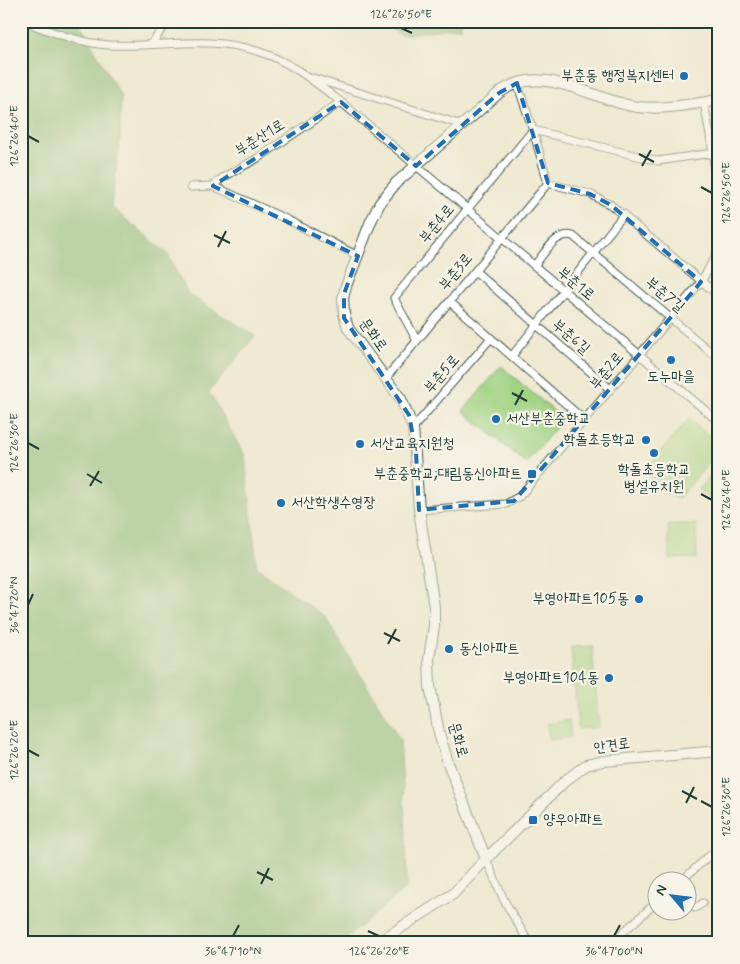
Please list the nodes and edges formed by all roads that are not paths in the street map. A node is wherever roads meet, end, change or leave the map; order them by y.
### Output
1 (24, 21) edge
2 (168, 21) edge
3 (152, 44) junction
4 (308, 77) junction
5 (516, 83) junction
6 (719, 100) edge
7 (341, 102) junction
8 (704, 102) junction
9 (462, 125) junction
10 (533, 130) junction
11 (716, 153) edge
12 (416, 166) junction
13 (548, 183) junction
14 (214, 186) junction
15 (191, 187) dead end
16 (468, 209) junction
17 (624, 214) junction
18 (502, 238) junction
19 (719, 239) edge
20 (719, 250) edge
21 (593, 253) junction
22 (358, 256) junction
23 (534, 266) junction
24 (475, 271) junction
25 (702, 282) junction
26 (563, 290) junction
27 (719, 296) edge
28 (450, 302) junction
29 (671, 318) junction
30 (536, 325) junction
31 (491, 338) junction
32 (417, 341) junction
33 (639, 355) junction
34 (512, 356) junction
35 (719, 359) edge
36 (386, 378) junction
37 (610, 389) junction
38 (584, 420) junction
39 (718, 421) edge
40 (413, 428) junction
41 (419, 510) junction
42 (719, 751) edge
43 (719, 847) edge
44 (486, 859) junction
45 (691, 872) edge
46 (703, 903) dead end
47 (698, 907) edge
48 (648, 910) edge
49 (377, 943) edge
50 (529, 943) edge
51 (611, 943) edge

1 - 3 street
2 - 3 street
3 - 4 street
4 - 7 street
4 - 9 street
5 - 8 street, 문화로
5 - 9 street, 문화로
5 - 10 street
6 - 8 street, 문화로
7 - 12 street
7 - 14 street, 부춘산1로
8 - 11 street
9 - 12 street, 문화로
10 - 11 street
10 - 13 street
10 - 16 street, 부춘4로
11 - 19 street
12 - 16 street, 부춘1로
12 - 22 street, 문화로
13 - 17 street
13 - 18 street, 부춘3로
14 - 15 street
14 - 22 street
16 - 18 street, 부춘1로
16 - 32 street, 부춘4로
17 - 21 street
17 - 25 street
18 - 23 street, 부춘1로
18 - 24 street, 부춘3로
20 - 25 street, 부춘2로
21 - 23 street, 부춘7길
21 - 26 street
21 - 29 street, 부춘7길
22 - 36 street, 문화로
23 - 26 street, 부춘1로
24 - 28 street, 부춘3로
24 - 30 street, 부춘6길
25 - 27 street
25 - 29 street, 부춘2로
26 - 30 street, 부춘6길
26 - 33 street, 부춘1로
28 - 31 street
28 - 32 street, 부춘3로
29 - 33 street, 부춘2로
29 - 35 street, 부춘7길
30 - 34 street
30 - 37 street, 부춘6길
31 - 34 street
31 - 40 street, 부춘5로
32 - 36 street, 부춘3로
33 - 37 street, 부춘2로
33 - 39 street, 부춘1로
34 - 38 street
36 - 40 street, 문화로
37 - 38 street, 부춘2로
38 - 41 street, 부춘2로
40 - 41 street, 문화로
41 - 44 street, 문화로
42 - 44 street, 안견로
43 - 45 street
44 - 49 street, 안견로
44 - 50 street
46 - 47 street
48 - 51 street

